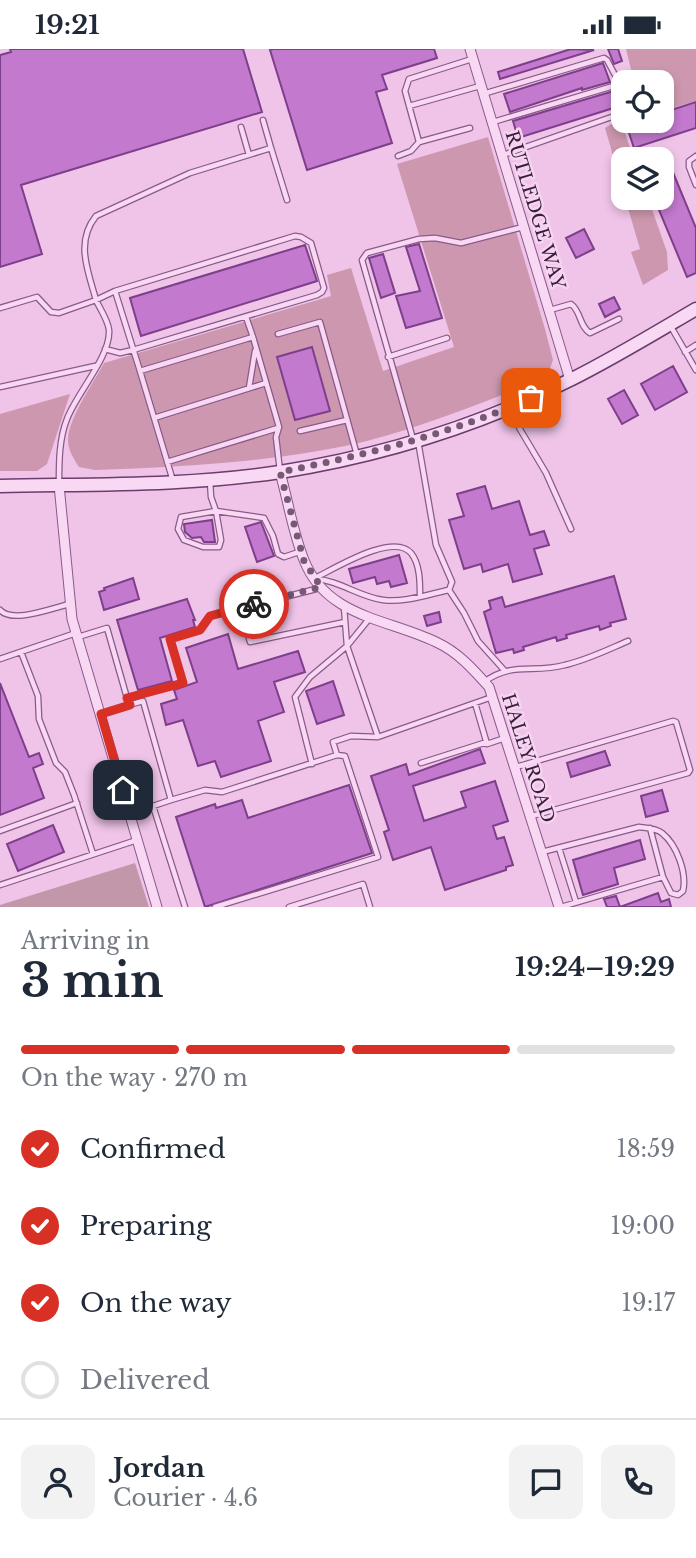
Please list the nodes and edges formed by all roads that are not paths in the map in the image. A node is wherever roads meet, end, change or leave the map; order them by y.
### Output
1 (471, 54) edge
2 (611, 70) edge
3 (611, 87) edge
4 (482, 90) junction
5 (409, 106) junction
6 (611, 117) edge
7 (263, 120) dead end
8 (492, 122) junction
9 (241, 127) dead end
10 (470, 128) dead end
11 (419, 142) junction
12 (271, 148) junction
13 (249, 155) junction
14 (502, 155) junction
15 (398, 156) dead end
16 (696, 156) edge
17 (696, 185) edge
18 (287, 199) dead end
19 (524, 227) junction
20 (115, 291) junction
21 (96, 300) junction
22 (0, 308) edge
23 (696, 309) edge
24 (549, 311) junction
25 (246, 316) junction
26 (619, 320) dead end
27 (669, 325) junction
28 (278, 334) dead end
29 (253, 337) junction
30 (447, 338) dead end
31 (696, 345) edge
32 (256, 346) junction
33 (105, 349) junction
34 (133, 350) junction
35 (685, 352) junction
36 (388, 357) junction
37 (96, 365) junction
38 (696, 370) edge
39 (140, 371) junction
40 (570, 380) junction
41 (266, 383) junction
42 (0, 387) edge
43 (249, 388) junction
44 (507, 408) junction
45 (154, 418) junction
46 (347, 421) junction
47 (279, 427) junction
48 (300, 431) dead end
49 (416, 440) junction
50 (357, 456) junction
51 (167, 461) junction
52 (280, 472) junction
53 (210, 480) junction
54 (173, 483) junction
55 (59, 485) junction
56 (0, 486) edge
57 (216, 511) junction
58 (571, 529) dead end
59 (301, 551) junction
60 (314, 579) junction
61 (321, 587) junction
62 (449, 590) junction
63 (421, 596) junction
64 (71, 603) junction
65 (344, 607) junction
66 (240, 608) junction
67 (0, 610) edge
68 (370, 618) junction
69 (345, 622) junction
70 (77, 635) junction
71 (628, 641) dead end
72 (347, 646) junction
73 (21, 652) junction
74 (0, 659) edge
75 (505, 670) junction
76 (484, 682) junction
77 (492, 697) junction
78 (127, 698) junction
79 (475, 703) junction
80 (130, 705) junction
81 (101, 714) junction
82 (378, 737) junction
83 (506, 738) junction
84 (487, 742) junction
85 (337, 755) junction
86 (421, 763) dead end
87 (312, 764) junction
88 (515, 767) junction
89 (172, 800) junction
90 (77, 803) junction
91 (530, 817) junction
92 (650, 828) junction
93 (0, 831) edge
94 (138, 840) junction
95 (559, 848) junction
96 (542, 852) junction
97 (93, 854) junction
98 (663, 877) junction
99 (0, 885) edge
100 (308, 901) junction
101 (576, 902) junction
102 (158, 907) edge
103 (185, 907) edge
104 (215, 907) edge
105 (289, 907) edge
106 (310, 907) edge
107 (370, 907) edge
108 (559, 907) edge

1 - 4 street, RUTLEDGE WAY
1 - 5 lane
2 - 4 lane
3 - 8 lane
4 - 5 lane
4 - 8 street, RUTLEDGE WAY
5 - 11 lane
6 - 14 lane
7 - 12 lane
8 - 14 street, RUTLEDGE WAY
9 - 13 lane
10 - 11 lane
11 - 15 lane
12 - 13 lane
12 - 18 lane
13 - 21 lane
14 - 19 street, RUTLEDGE WAY
16 - 17 lane
19 - 24 street, RUTLEDGE WAY
19 - 36 lane
20 - 21 lane
20 - 25 lane
20 - 34 lane
21 - 22 lane
21 - 33 lane
23 - 27 main road
24 - 26 lane
24 - 40 street, RUTLEDGE WAY
25 - 29 lane
25 - 34 lane
27 - 35 lane
27 - 40 main road
28 - 46 lane
29 - 32 lane
29 - 39 lane
30 - 36 lane
31 - 35 lane
32 - 41 lane
32 - 43 lane
33 - 34 lane
33 - 37 lane
34 - 39 lane
35 - 38 lane
36 - 49 lane
37 - 42 lane
37 - 55 lane
39 - 45 lane
40 - 44 main road
41 - 43 lane
41 - 47 lane
43 - 45 lane
44 - 49 main road
44 - 58 lane
45 - 51 lane
46 - 48 lane
46 - 50 lane
47 - 51 lane
47 - 52 lane
49 - 50 main road
49 - 62 lane
50 - 52 main road
51 - 54 lane
52 - 53 main road
52 - 59 street, HALEY ROAD
53 - 54 main road
53 - 57 lane
54 - 55 main road
55 - 56 main road
55 - 64 street
57 - 57 lane
57 - 59 lane
59 - 60 street, HALEY ROAD
60 - 61 street, HALEY ROAD
60 - 63 lane
60 - 63 lane
61 - 65 street, HALEY ROAD
61 - 66 lane
62 - 63 lane
62 - 75 lane
64 - 67 lane
64 - 70 street
65 - 68 street, HALEY ROAD
65 - 69 lane
66 - 69 lane
66 - 78 lane
68 - 72 lane
68 - 76 street, HALEY ROAD
69 - 72 lane
70 - 73 lane
70 - 78 lane
70 - 81 street
71 - 75 lane
72 - 82 lane
72 - 87 lane
73 - 74 lane
73 - 90 lane
75 - 76 lane
76 - 77 street, HALEY ROAD
77 - 79 lane
77 - 83 street, HALEY ROAD
78 - 80 lane
79 - 82 lane
79 - 84 lane
80 - 81 lane
80 - 89 lane
81 - 94 street
82 - 85 lane
83 - 84 lane
83 - 88 street, HALEY ROAD
84 - 86 lane
85 - 87 lane
85 - 104 lane
87 - 89 lane
88 - 91 street, HALEY ROAD
88 - 91 lane
89 - 103 lane
90 - 93 lane
90 - 97 lane
91 - 96 street, HALEY ROAD
92 - 95 lane
92 - 98 lane
92 - 98 lane
94 - 97 lane
94 - 102 street
95 - 96 lane
95 - 101 lane
96 - 108 street, HALEY ROAD
97 - 99 lane
98 - 101 lane
100 - 105 lane
100 - 106 lane
100 - 107 lane
101 - 108 lane

